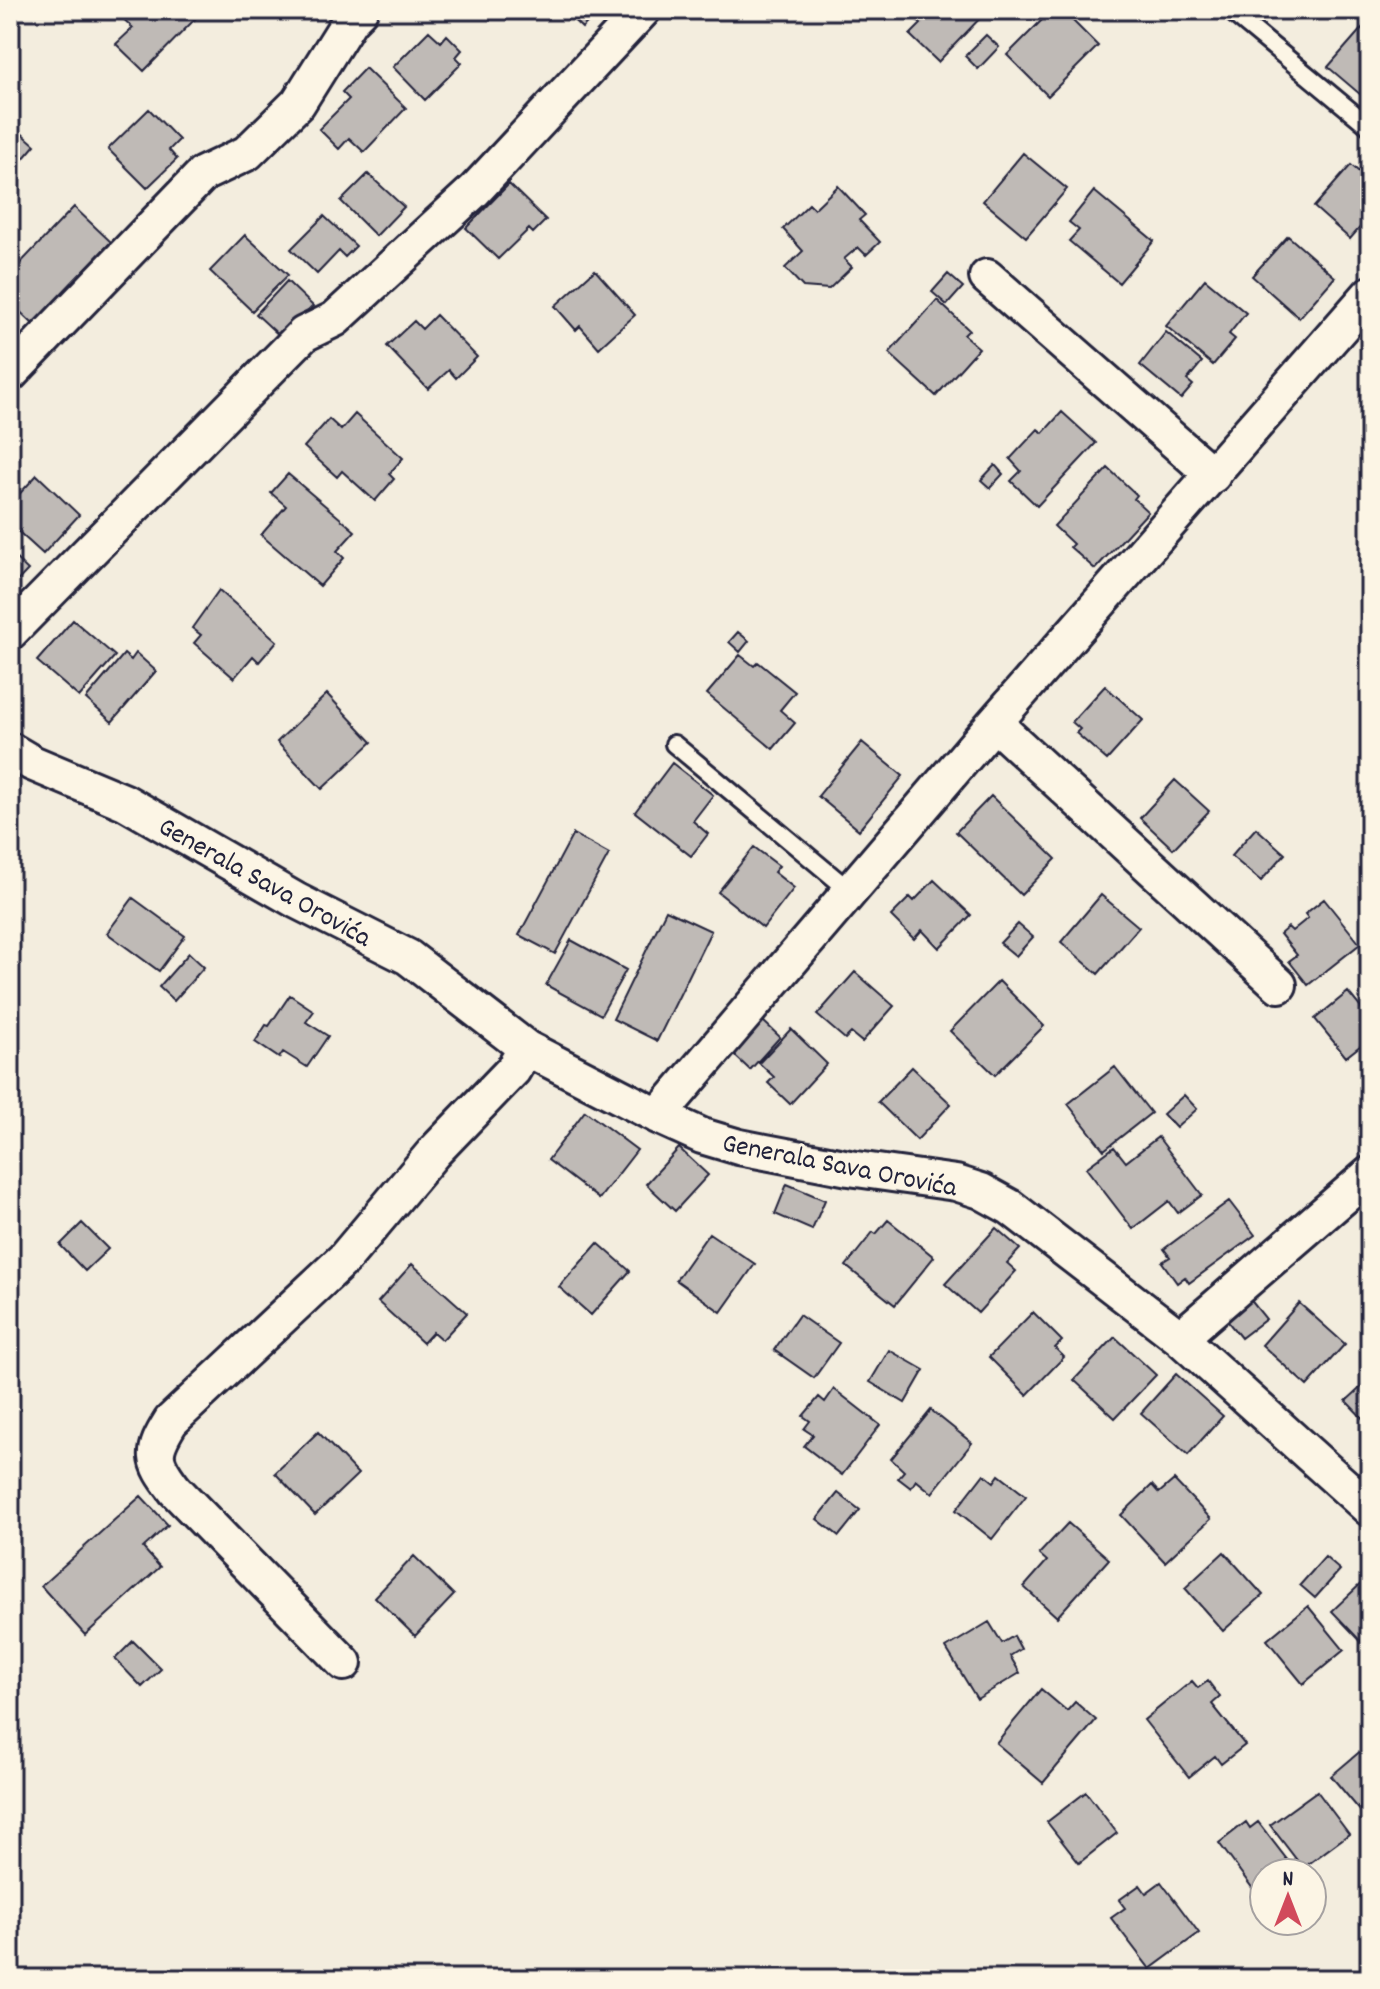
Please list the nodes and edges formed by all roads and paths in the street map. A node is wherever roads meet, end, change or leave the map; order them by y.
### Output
1 (360, 10) edge
2 (643, 10) edge
3 (1229, 10) edge
4 (1370, 127) edge
5 (987, 277) dead end
6 (1370, 294) edge
7 (10, 374) edge
8 (1213, 475) junction
9 (10, 632) edge
10 (994, 723) junction
11 (674, 744) dead end
12 (10, 750) edge
13 (850, 891) junction
14 (1279, 985) dead end
15 (526, 1048) junction
16 (658, 1116) junction
17 (1370, 1174) edge
18 (1180, 1338) junction
19 (1370, 1509) edge
20 (344, 1663) dead end

1 - 7 street
2 - 9 street
3 - 4 lane
5 - 8 street
6 - 8 street
8 - 10 street
10 - 13 street
10 - 14 street
11 - 13 lane
12 - 15 street, Generala Sava Orovića
13 - 16 street
15 - 16 street, Generala Sava Orovića
15 - 20 street
16 - 18 street, Generala Sava Orovića
17 - 18 street
18 - 19 street, Generala Sava Orovića

